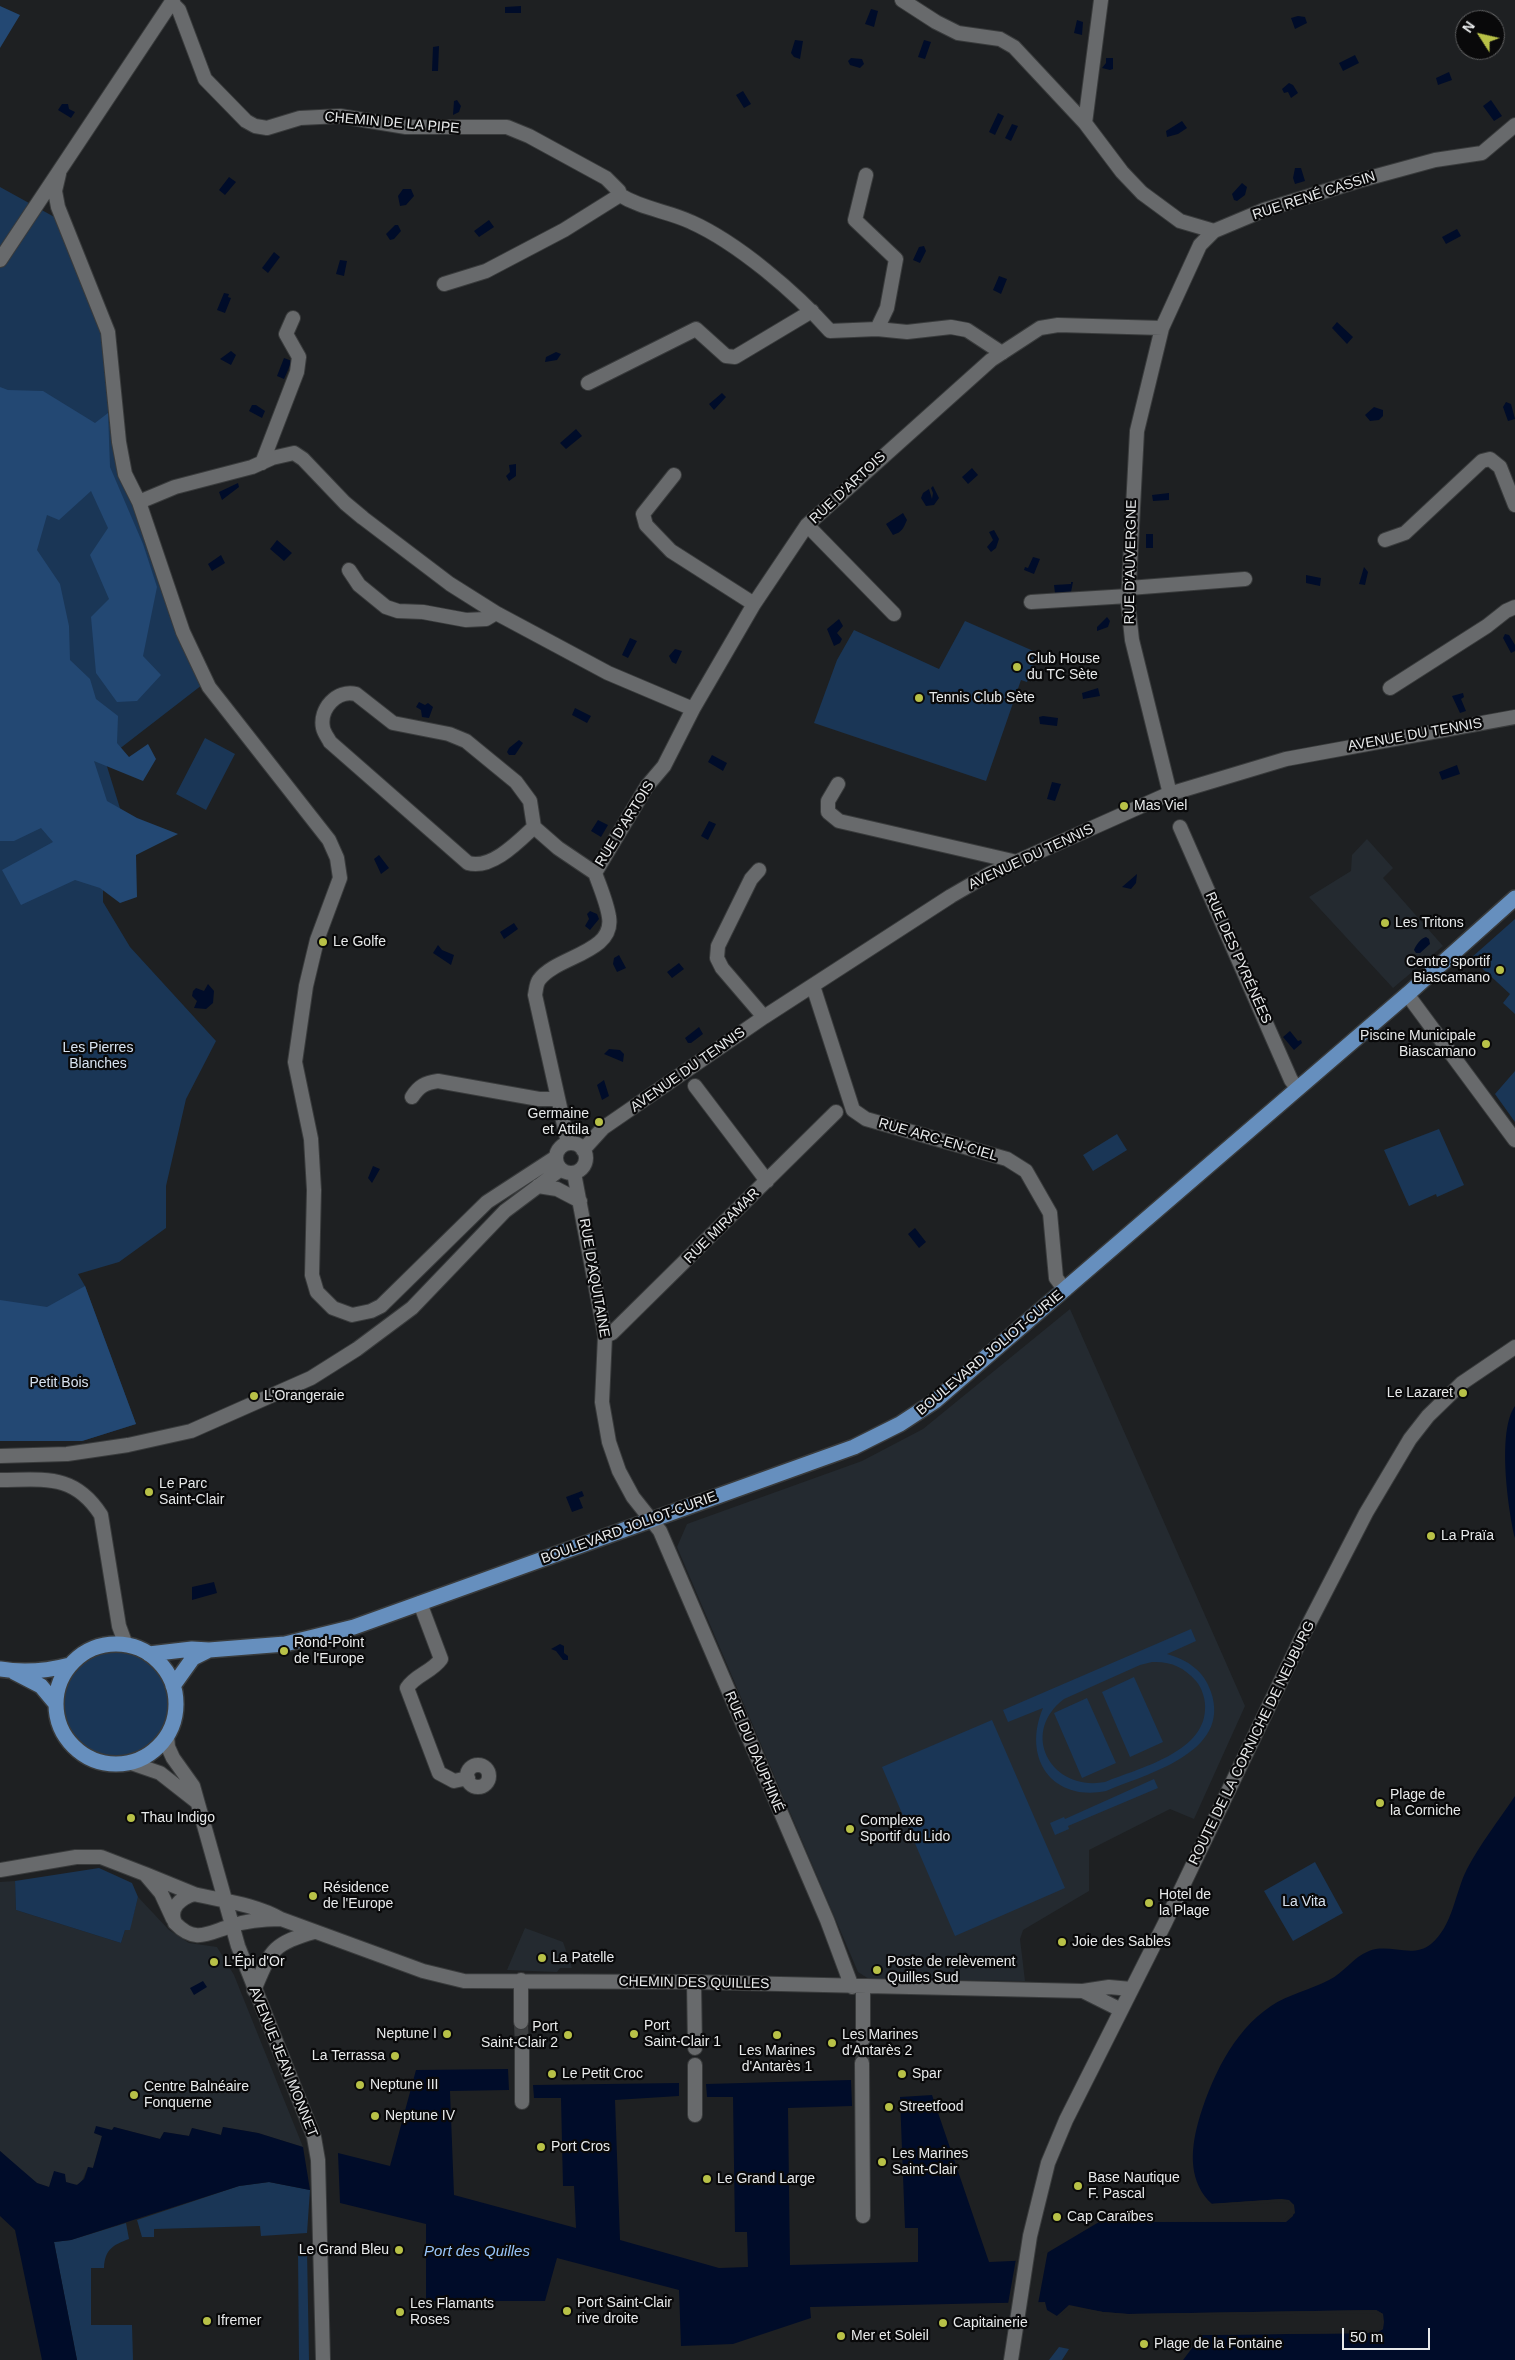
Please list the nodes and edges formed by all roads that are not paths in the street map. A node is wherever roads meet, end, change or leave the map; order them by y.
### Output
1 (902, 0) edge
2 (1101, 0) edge
3 (173, 1) edge
4 (1085, 123) junction
5 (1515, 125) edge
6 (59, 174) junction
7 (866, 175) dead end
8 (620, 195) junction
9 (1214, 231) junction
10 (0, 260) edge
11 (444, 284) dead end
12 (812, 311) junction
13 (293, 318) dead end
14 (1162, 328) junction
15 (878, 329) junction
16 (1002, 352) junction
17 (588, 383) dead end
18 (262, 463) junction
19 (674, 475) dead end
20 (1511, 481) edge
21 (140, 502) junction
22 (1515, 504) edge
23 (808, 525) junction
24 (1385, 540) dead end
25 (350, 570) dead end
26 (1245, 579) dead end
27 (1129, 592) junction
28 (1031, 602) dead end
29 (754, 604) junction
30 (1515, 607) edge
31 (496, 613) junction
32 (894, 614) dead end
33 (1390, 688) dead end
34 (693, 708) junction
35 (1515, 717) edge
36 (838, 784) dead end
37 (1170, 794) junction
38 (534, 827) junction
39 (1180, 827) dead end
40 (1017, 862) junction
41 (759, 870) dead end
42 (595, 873) junction
43 (1515, 898) edge
44 (813, 986) junction
45 (1406, 994) junction
46 (764, 1017) junction
47 (695, 1086) dead end
48 (1297, 1088) junction
49 (412, 1097) dead end
50 (558, 1099) junction
51 (836, 1112) dead end
52 (1515, 1140) edge
53 (568, 1143) junction
54 (583, 1150) junction
55 (563, 1166) junction
56 (767, 1181) junction
57 (538, 1186) junction
58 (580, 1201) junction
59 (1065, 1290) junction
60 (605, 1336) junction
61 (1515, 1347) edge
62 (0, 1456) edge
63 (0, 1480) edge
64 (653, 1520) junction
65 (420, 1603) junction
66 (126, 1645) junction
67 (209, 1650) junction
68 (149, 1654) junction
69 (70, 1665) junction
70 (7, 1671) edge
71 (173, 1686) junction
72 (56, 1704) junction
73 (167, 1736) junction
74 (131, 1763) junction
75 (468, 1778) dead end
76 (196, 1802) junction
77 (0, 1870) edge
78 (145, 1874) junction
79 (194, 1894) junction
80 (224, 1900) junction
81 (173, 1919) junction
82 (281, 1919) junction
83 (231, 1926) junction
84 (314, 1932) junction
85 (521, 1980) junction
86 (694, 1982) junction
87 (857, 1987) junction
88 (1131, 1989) junction
89 (254, 1990) junction
90 (1084, 1991) junction
91 (1121, 2010) junction
92 (521, 2022) tunnel mouth
93 (862, 2039) tunnel mouth
94 (695, 2048) dead end
95 (522, 2050) tunnel mouth
96 (862, 2063) tunnel mouth
97 (695, 2065) dead end
98 (522, 2102) dead end
99 (695, 2115) dead end
100 (863, 2216) dead end
101 (322, 2360) edge
102 (1011, 2360) edge

1 - 4 street
2 - 4 street
3 - 6 street
3 - 8 street, CHEMIN DE LA PIPE
4 - 9 street
5 - 9 street, RUE RENÉ CASSIN
6 - 10 street
6 - 21 street
7 - 15 street
8 - 11 street
8 - 12 street, CHEMIN DE LA PIPE
9 - 14 street, RUE RENÉ CASSIN
12 - 15 street, CHEMIN DE LA PIPE
12 - 17 street
13 - 18 street
14 - 16 street, RUE D'ARTOIS
14 - 27 street, RUE D'AUVERGNE
15 - 16 street, CHEMIN DE LA PIPE
16 - 23 street, RUE D'ARTOIS
18 - 21 street
18 - 31 street
19 - 29 street
20 - 22 street
20 - 24 street
21 - 55 street
23 - 29 street, RUE D'ARTOIS
23 - 32 street
25 - 31 street
26 - 27 street
27 - 28 street
27 - 37 street, RUE D'AUVERGNE
29 - 34 street, RUE D'ARTOIS
30 - 33 street
31 - 34 street
34 - 42 street, RUE D'ARTOIS
35 - 37 street, AVENUE DU TENNIS
36 - 40 street
37 - 40 street, AVENUE DU TENNIS
38 - 38 street
38 - 42 street
39 - 48 street, RUE DES PYRÉNÉES
40 - 44 street, AVENUE DU TENNIS
41 - 46 street
42 - 50 street
43 - 45 main road, BOULEVARD JOLIOT-CURIE
44 - 46 street, AVENUE DU TENNIS
44 - 59 street, RUE ARC-EN-CIEL
45 - 48 main road, BOULEVARD JOLIOT-CURIE
45 - 52 street
46 - 54 street, AVENUE DU TENNIS
47 - 56 street
48 - 59 main road, BOULEVARD JOLIOT-CURIE
49 - 50 street
50 - 53 street
51 - 56 street, RUE MIRAMAR
53 - 54 street
53 - 55 street
54 - 55 street
55 - 57 street
55 - 58 street, RUE D'AQUITAINE
56 - 60 street, RUE MIRAMAR
57 - 58 street
57 - 62 street
58 - 60 street, RUE D'AQUITAINE
59 - 64 main road, BOULEVARD JOLIOT-CURIE
60 - 64 street, RUE D'AQUITAINE
61 - 88 street, ROUTE DE LA CORNICHE DE NEUBURG
63 - 66 street
64 - 65 main road, BOULEVARD JOLIOT-CURIE
64 - 87 street, RUE DU DAUPHINÉ
65 - 67 main road, BOULEVARD JOLIOT-CURIE
65 - 75 street
66 - 68 main road
66 - 69 main road
67 - 68 main road, BOULEVARD JOLIOT-CURIE
67 - 71 main road, BOULEVARD JOLIOT-CURIE
68 - 71 main road
69 - 70 main road
69 - 72 main road
70 - 72 main road
71 - 73 main road
72 - 74 main road
73 - 74 main road
73 - 76 street, AVENUE JEAN MONNET
74 - 76 street
76 - 80 street, AVENUE JEAN MONNET
77 - 78 street
78 - 79 street
78 - 81 street
79 - 80 street
79 - 81 street
80 - 82 street, CHEMIN DES QUILLES
80 - 83 street, AVENUE JEAN MONNET
81 - 83 street
82 - 83 street, CHEMIN DES QUILLES
82 - 84 street, CHEMIN DES QUILLES
83 - 89 street, AVENUE JEAN MONNET
84 - 85 street, CHEMIN DES QUILLES
84 - 89 street
85 - 86 street, CHEMIN DES QUILLES
85 - 92 street
86 - 87 street, CHEMIN DES QUILLES
86 - 94 street
87 - 90 street, CHEMIN DES QUILLES
87 - 93 street
88 - 90 street, CHEMIN DES QUILLES
88 - 91 street, ROUTE DE LA CORNICHE DE NEUBURG
89 - 101 street, AVENUE JEAN MONNET
90 - 91 street, CHEMIN DES QUILLES
91 - 102 street, ROUTE DE LA CORNICHE DE NEUBURG
95 - 98 street
96 - 100 street
97 - 99 street

